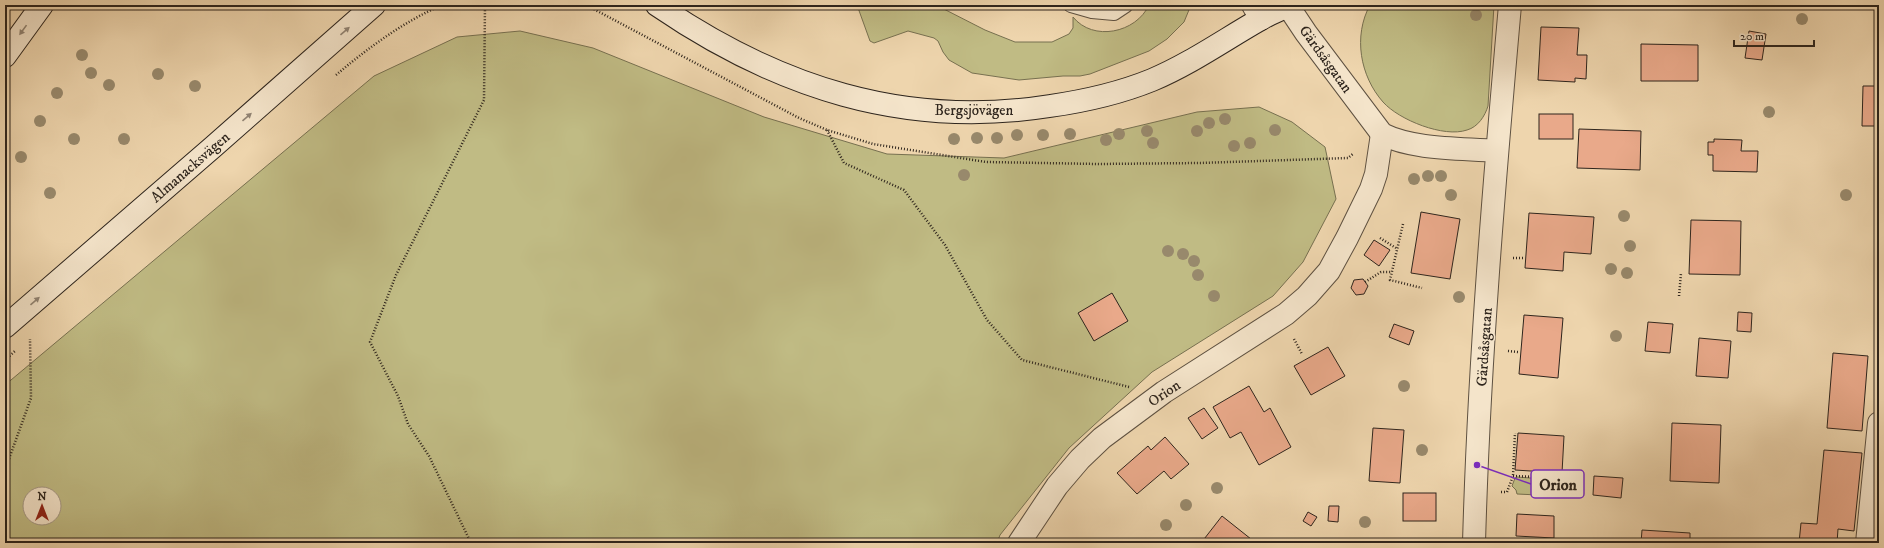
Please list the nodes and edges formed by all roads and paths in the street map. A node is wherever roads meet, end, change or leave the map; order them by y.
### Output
1 (42, 5) edge
2 (374, 5) edge
3 (485, 5) edge
4 (657, 5) edge
5 (1071, 5) edge
6 (1126, 5) edge
7 (1510, 5) edge
8 (1289, 6) edge
9 (1257, 12) edge
10 (5, 56) edge
11 (827, 130) dead end
12 (1382, 134) junction
13 (1496, 151) junction
14 (1403, 224) dead end
15 (1380, 238) dead end
16 (1396, 248) junction
17 (1391, 272) junction
18 (1681, 273) dead end
19 (1365, 282) dead end
20 (1422, 288) dead end
21 (1679, 296) dead end
22 (5, 327) edge
23 (30, 338) dead end
24 (1164, 392) junction
25 (1879, 423) edge
26 (1515, 433) dead end
27 (5, 470) edge
28 (1512, 476) junction
29 (1564, 478) dead end
30 (1475, 491) junction
31 (471, 543) edge
32 (1019, 543) edge
33 (1474, 543) edge
34 (1867, 543) edge

1 -> 10 street
22 -> 2 street, Almanacksvägen
3 - 31 path
4 - 9 street, Bergsjövägen
5 - 6 lane
7 - 13 street, Gärdsåsgatan
8 - 9 street, Bergsjövägen
8 - 12 street, Gärdsåsgatan
11 - 24 path
12 - 13 street, Gärdsåsgatan
12 - 24 street, Orion
13 - 30 street, Gärdsåsgatan
14 - 16 path
15 - 16 path
16 - 17 path
17 - 19 path
17 - 20 path
18 - 21 path
23 - 27 path
24 - 32 street, Orion
25 - 34 street
26 - 28 path
28 - 29 path
28 - 30 path
30 - 33 street, Gärdsåsgatan

